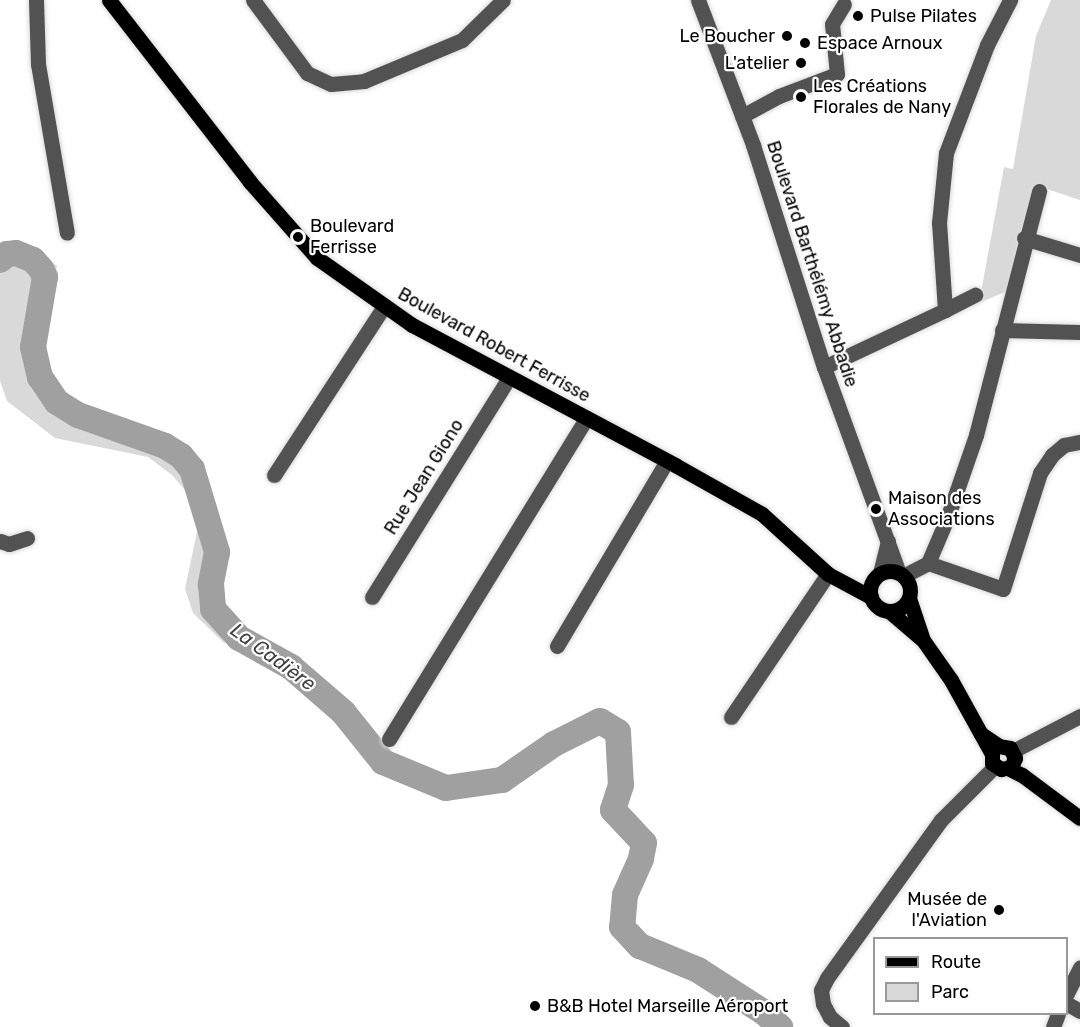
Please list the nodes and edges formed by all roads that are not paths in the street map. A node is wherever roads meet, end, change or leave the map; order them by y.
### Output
1 (36, 0) edge
2 (109, 0) edge
3 (253, 0) edge
4 (503, 0) edge
5 (698, 0) edge
6 (1010, 0) edge
7 (844, 4) dead end
8 (742, 116) junction
9 (1039, 191) dead end
10 (67, 233) dead end
11 (1024, 238) junction
12 (1080, 255) edge
13 (975, 295) dead end
14 (384, 306) junction
15 (945, 310) junction
16 (1002, 330) junction
17 (1080, 332) edge
18 (824, 367) junction
19 (510, 378) junction
20 (586, 419) junction
21 (1080, 442) edge
22 (668, 461) junction
23 (274, 476) dead end
24 (27, 538) dead end
25 (0, 541) edge
26 (888, 541) junction
27 (928, 563) junction
28 (901, 574) junction
29 (835, 577) junction
30 (876, 577) junction
31 (372, 597) dead end
32 (871, 597) junction
33 (909, 598) junction
34 (889, 611) junction
35 (923, 640) junction
36 (557, 646) dead end
37 (735, 715) dead end
38 (1080, 716) edge
39 (389, 740) dead end
40 (1006, 760) junction
41 (1080, 818) edge
42 (1080, 967) edge
43 (1068, 991) edge
44 (842, 1027) edge

1 - 10 street
2 - 14 main road, Boulevard Robert Ferrisse
3 - 4 street
5 - 8 street, Boulevard Barthélémy Abbadie
6 - 15 street
7 - 8 street
8 - 18 street, Boulevard Barthélémy Abbadie
9 - 11 street
11 - 12 street
11 - 16 street
13 - 15 street
14 - 19 main road, Boulevard Robert Ferrisse
14 - 23 street
15 - 18 street
16 - 17 street
16 - 27 street
18 - 26 street, Boulevard Barthélémy Abbadie
19 - 20 main road, Boulevard Robert Ferrisse
19 - 31 street, Rue Jean Giono
20 - 22 main road, Boulevard Robert Ferrisse
20 - 39 street
21 - 27 street
22 - 29 main road, Boulevard Robert Ferrisse
22 - 36 street
24 - 25 street
26 - 28 street, Boulevard Barthélémy Abbadie
26 - 30 street
27 - 28 street
28 - 30 main road
28 - 33 main road
29 - 30 main road
29 - 32 main road, Boulevard Robert Ferrisse
29 - 37 street
30 - 32 main road
32 - 34 main road
33 - 34 main road
33 - 35 main road
34 - 35 main road
35 - 40 main road
38 - 40 street
40 - 41 main road
40 - 44 street
42 - 43 street

